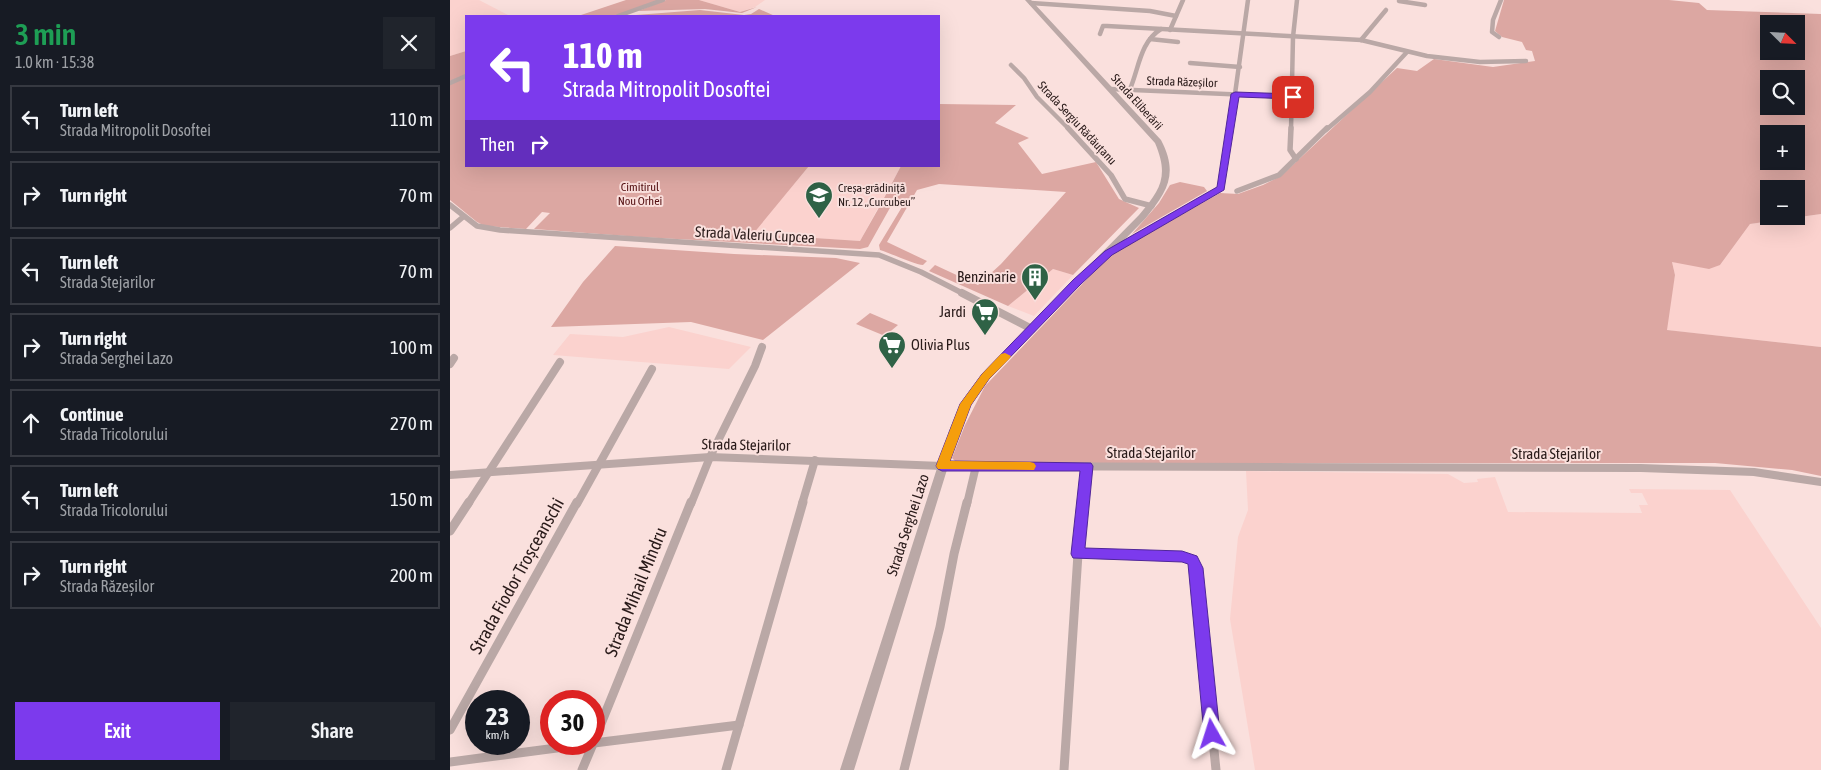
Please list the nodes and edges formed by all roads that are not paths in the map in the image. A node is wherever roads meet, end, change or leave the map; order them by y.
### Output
1 (663, 0) edge
2 (1070, 0) edge
3 (1183, 0) edge
4 (1248, 0) edge
5 (1297, 0) edge
6 (1501, 0) edge
7 (1030, 1) edge
8 (1399, 1) edge
9 (1426, 2) edge
10 (1066, 5) junction
11 (1386, 10) dead end
12 (1423, 12) dead end
13 (621, 15) edge
14 (1176, 16) junction
15 (1161, 30) junction
16 (1170, 30) junction
17 (1100, 34) dead end
18 (1244, 34) junction
19 (1293, 37) junction
20 (1499, 37) dead end
21 (1150, 39) junction
22 (1362, 40) junction
23 (1170, 41) junction
24 (1178, 42) dead end
25 (1167, 50) dead end
26 (1407, 52) junction
27 (1526, 61) dead end
28 (1190, 63) dead end
29 (1011, 64) dead end
30 (1240, 67) junction
31 (465, 76) edge
32 (450, 83) edge
33 (1110, 90) junction
34 (1130, 90) junction
35 (1235, 94) junction
36 (1293, 97) junction
37 (1296, 159) junction
38 (1237, 191) dead end
39 (450, 205) edge
40 (1152, 206) junction
41 (463, 217) junction
42 (450, 228) edge
43 (1108, 253) junction
44 (1032, 329) junction
45 (762, 347) dead end
46 (560, 362) dead end
47 (652, 369) dead end
48 (710, 457) junction
49 (815, 460) junction
50 (598, 465) junction
51 (942, 466) junction
52 (976, 466) junction
53 (1087, 466) junction
54 (489, 474) junction
55 (450, 475) edge
56 (1821, 482) edge
57 (450, 530) edge
58 (1078, 554) junction
59 (605, 713) edge
60 (739, 725) junction
61 (450, 730) edge
62 (605, 741) edge
63 (540, 750) edge
64 (588, 755) edge
65 (450, 762) edge
66 (582, 770) edge
67 (726, 770) edge
68 (847, 770) edge
69 (904, 770) edge
70 (1064, 770) edge
71 (1216, 770) edge

1 - 13 street
2 - 10 street
3 - 14 street
4 - 18 street
5 - 19 street
6 - 20 street
7 - 10 street
7 - 33 street, Strada Eliberării
8 - 9 street
9 - 12 street
10 - 14 street
11 - 22 street
14 - 16 street
15 - 16 street
15 - 17 street
15 - 21 street, Strada Răzeșilor
16 - 18 street
18 - 19 street
18 - 30 street
19 - 22 street
19 - 36 street
21 - 23 street
21 - 34 street, Strada Răzeșilor
22 - 26 street
23 - 24 street
23 - 25 street
26 - 27 street
26 - 37 street
28 - 30 street
29 - 40 street, Strada Sergiu Rădăuțanu
30 - 35 street
31 - 32 street
33 - 34 street, Strada Răzeșilor
33 - 40 street, Strada Eliberării
34 - 35 street, Strada Răzeșilor
35 - 36 street, Strada Răzeșilor
35 - 43 street
36 - 37 street
37 - 38 street
39 - 41 street, Strada Valeriu Cupcea
40 - 43 street, Strada Eliberării
41 - 42 street
41 - 44 street, Strada Valeriu Cupcea
43 - 44 street, Strada Serghei Lazo
44 - 51 street, Strada Serghei Lazo
45 - 48 street, Strada Mihail Mîndru
46 - 54 street
47 - 50 street, Strada Fiodor Troșceanschi
48 - 49 street, Strada Stejarilor
48 - 50 street, Strada Stejarilor
48 - 59 street, Strada Mihail Mîndru
49 - 51 street, Strada Stejarilor
49 - 60 street
50 - 54 street, Strada Stejarilor
50 - 61 street, Strada Fiodor Troșceanschi
51 - 52 street, Strada Stejarilor
51 - 68 street, Strada Serghei Lazo
52 - 53 street, Strada Stejarilor
52 - 69 street
53 - 56 street, Strada Stejarilor
53 - 58 street
54 - 55 street, Strada Stejarilor
54 - 57 street
58 - 70 street
58 - 71 street
60 - 62 street
60 - 67 street
63 - 65 street
64 - 66 street, Strada Mihail Mîndru

